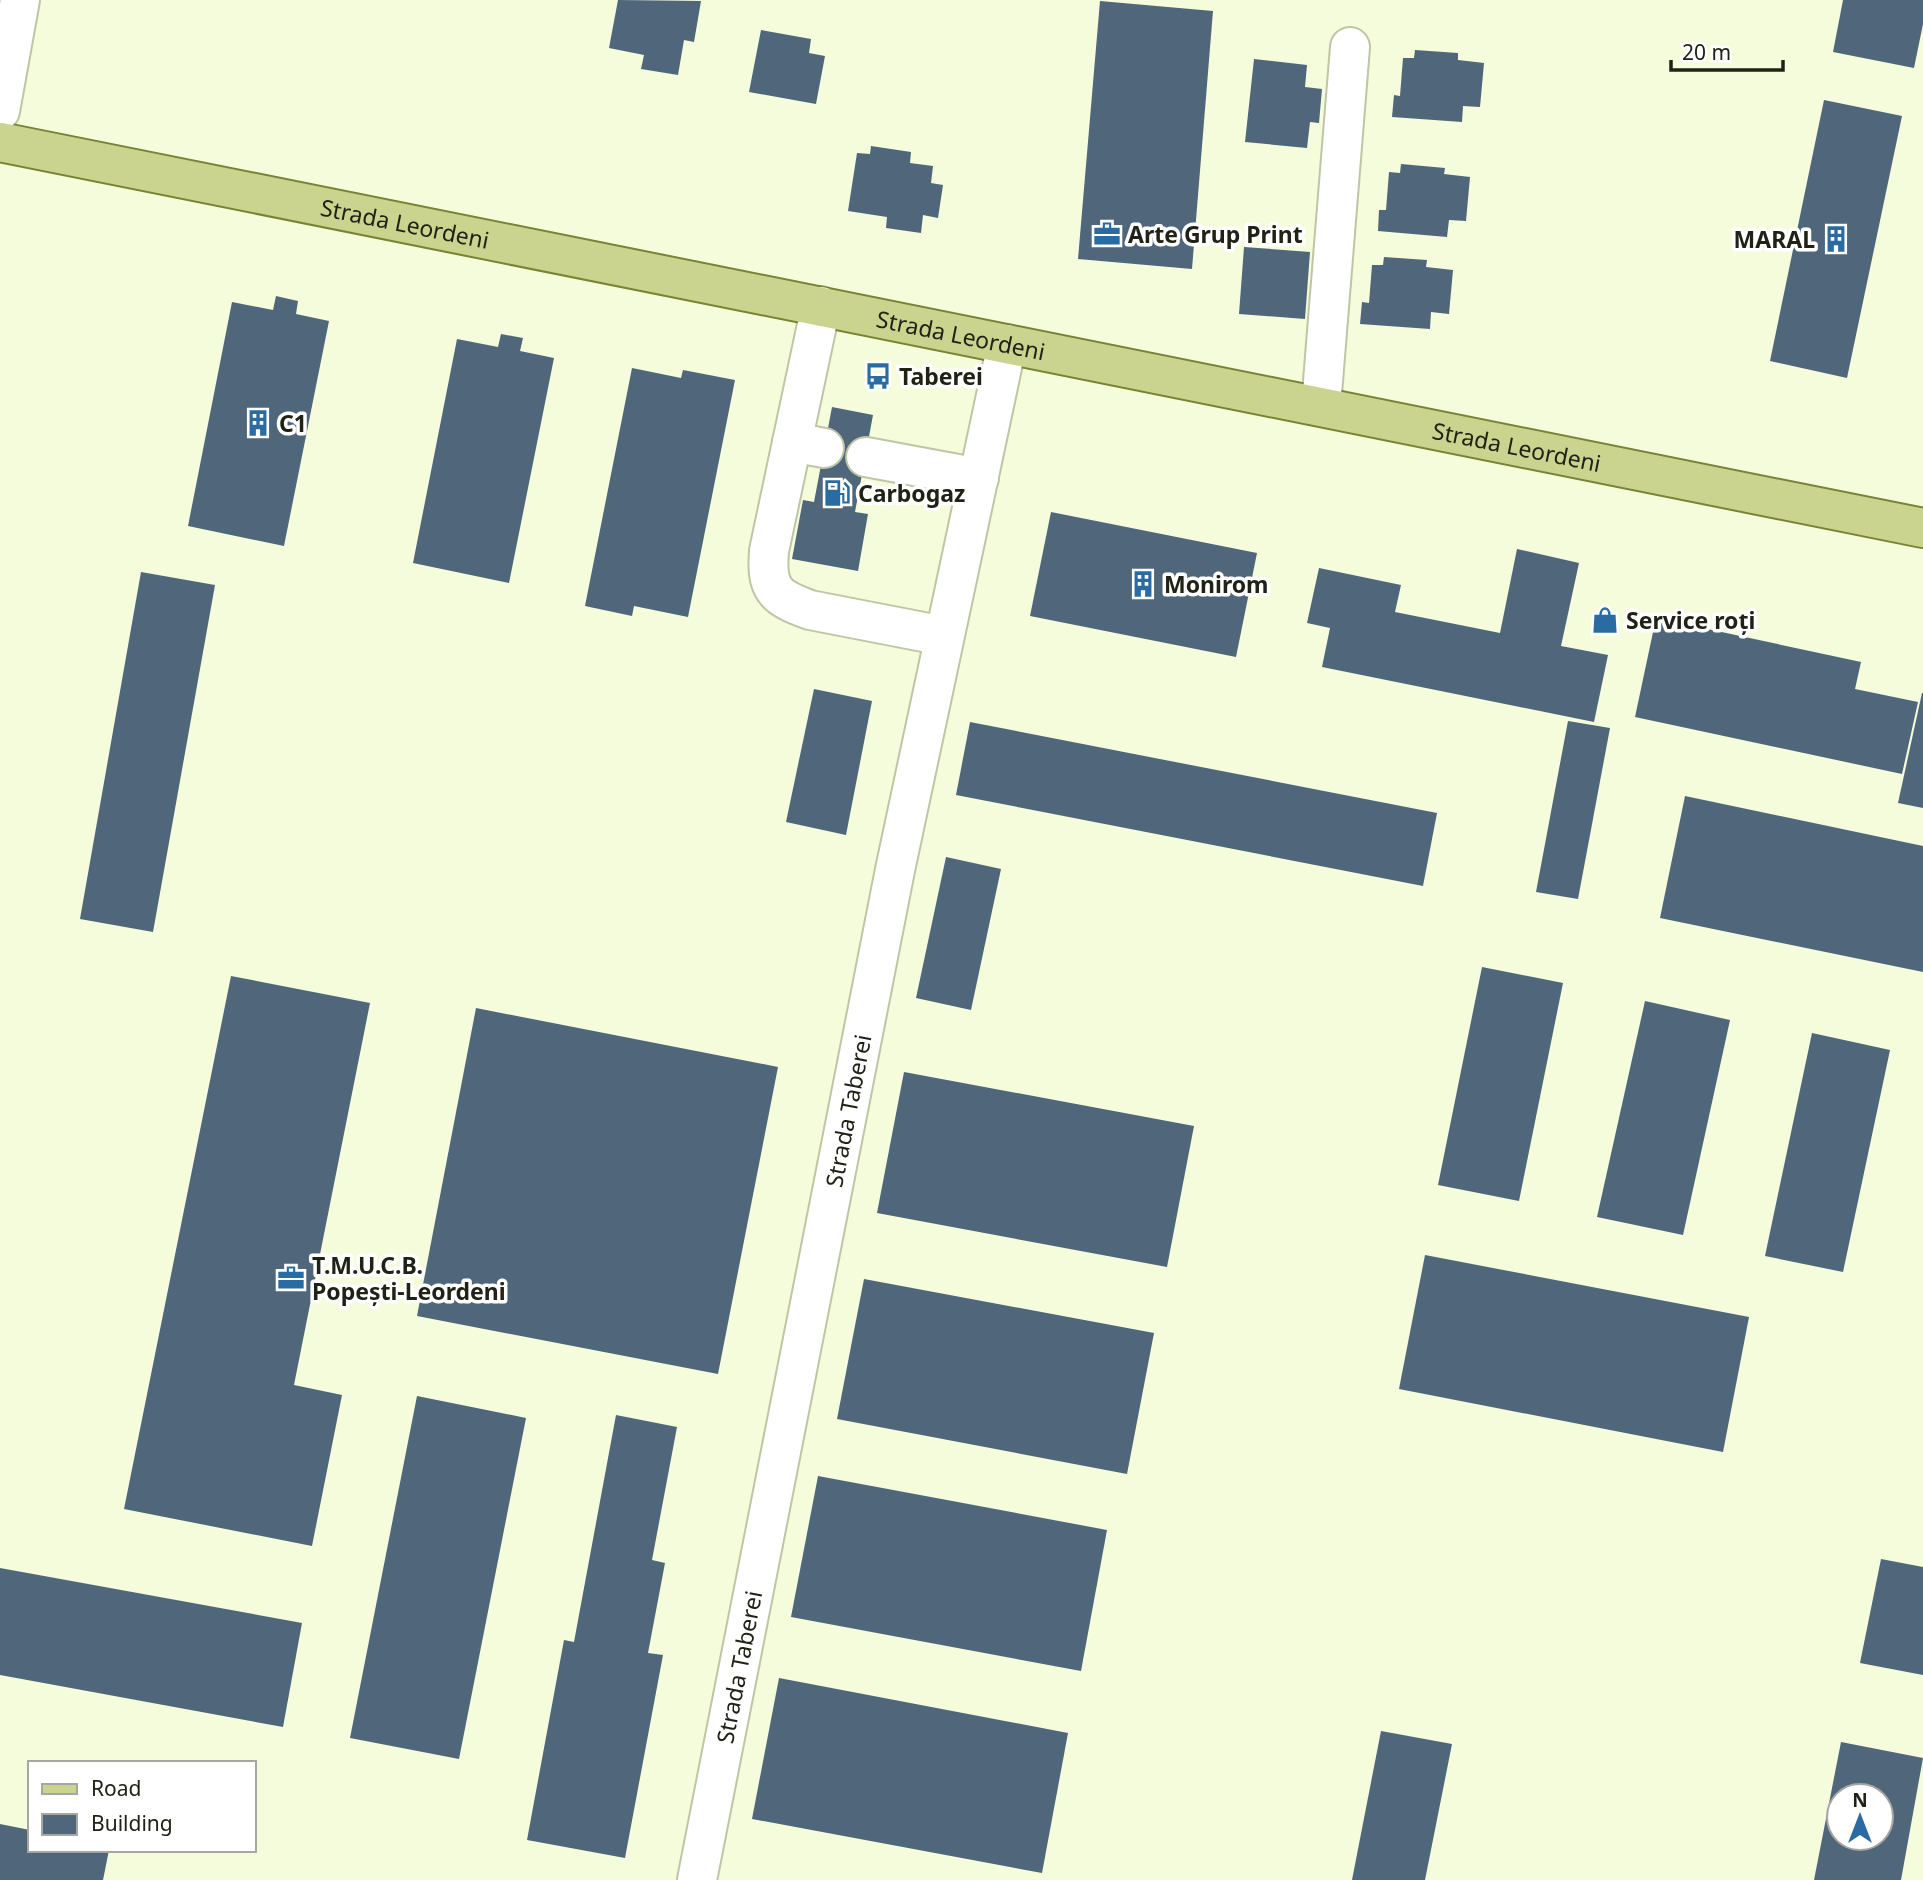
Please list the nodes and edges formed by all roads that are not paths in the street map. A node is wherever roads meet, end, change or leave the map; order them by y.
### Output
1 (20, 0) edge
2 (1350, 47) dead end
3 (0, 111) edge
4 (0, 142) edge
5 (821, 306) junction
6 (1007, 344) junction
7 (1321, 407) junction
8 (866, 457) dead end
9 (979, 478) junction
10 (1923, 528) edge
11 (944, 636) junction
12 (697, 1880) edge

1 - 3 street
2 - 7 street
4 - 5 main road, Strada Leordeni
5 - 6 main road, Strada Leordeni
5 - 11 street
6 - 7 main road, Strada Leordeni
6 - 9 street, Strada Taberei
7 - 10 main road, Strada Leordeni
8 - 9 street
9 - 11 street, Strada Taberei
11 - 12 street, Strada Taberei

